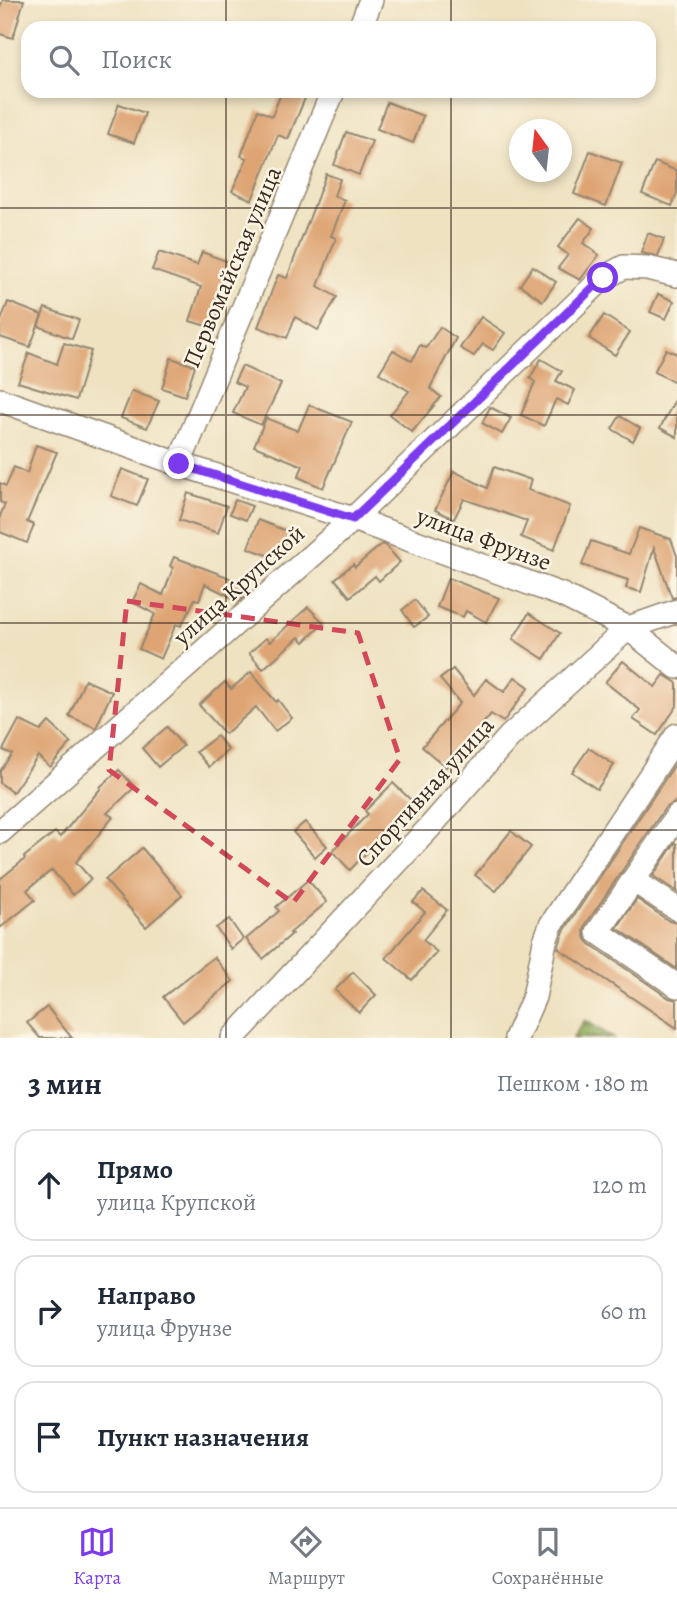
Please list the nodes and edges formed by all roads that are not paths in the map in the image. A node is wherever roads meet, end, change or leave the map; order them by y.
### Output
1 (371, 0) edge
2 (362, 21) edge
3 (330, 98) edge
4 (677, 275) edge
5 (0, 400) edge
6 (179, 464) junction
7 (353, 519) junction
8 (677, 611) edge
9 (628, 628) junction
10 (677, 667) edge
11 (677, 735) edge
12 (674, 826) edge
13 (0, 832) edge
14 (633, 880) junction
15 (677, 909) edge
16 (677, 986) edge
17 (233, 1038) edge
18 (516, 1038) edge

1 - 2 street
3 - 6 street, Первомайская улица
4 - 7 street, улица Крупской
5 - 6 street, улица Фрунзе
6 - 7 street, улица Фрунзе
7 - 9 street, улица Фрунзе
7 - 13 street, улица Крупской
8 - 9 street, Спортивная улица
9 - 10 street, улица Фрунзе
9 - 17 street, Спортивная улица
11 - 18 street
12 - 14 street
14 - 15 street
14 - 16 street

